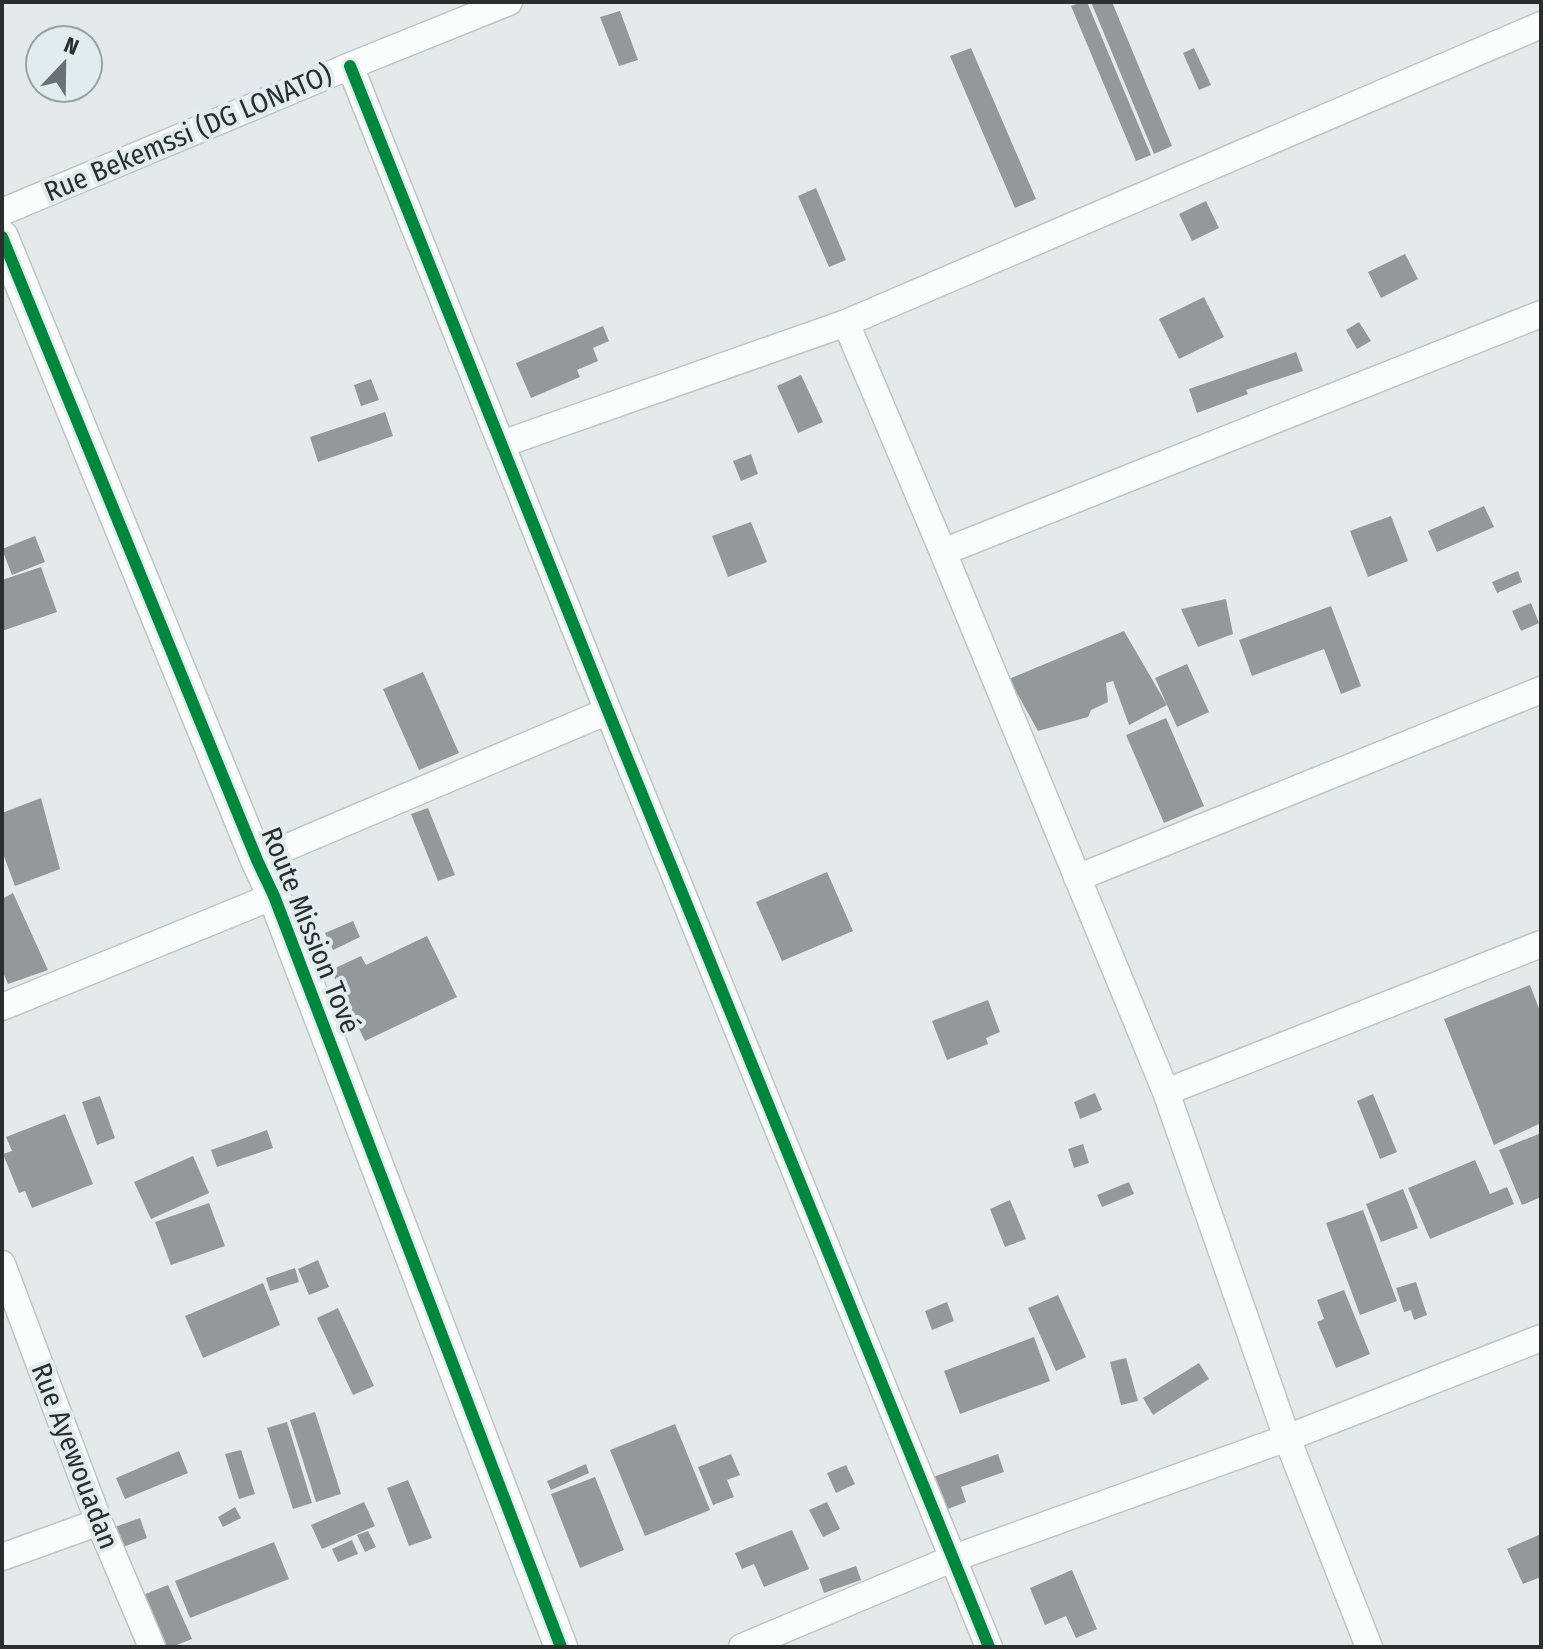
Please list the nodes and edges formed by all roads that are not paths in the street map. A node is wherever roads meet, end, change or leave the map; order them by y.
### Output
1 (509, 2) edge
2 (1541, 25) edge
3 (350, 66) junction
4 (2, 212) edge
5 (2, 237) edge
6 (1541, 314) edge
7 (846, 323) junction
8 (502, 444) junction
9 (943, 552) junction
10 (1541, 690) edge
11 (608, 711) junction
12 (257, 860) junction
13 (1077, 878) junction
14 (274, 896) junction
15 (1541, 944) edge
16 (2, 1007) edge
17 (1166, 1092) junction
18 (2, 1264) edge
19 (1541, 1338) edge
20 (1287, 1438) junction
21 (99, 1522) junction
22 (2, 1557) edge
23 (954, 1558) junction
24 (152, 1647) edge
25 (561, 1647) edge
26 (742, 1647) edge
27 (989, 1647) edge
28 (1369, 1647) edge

1 - 3 street, Rue Bekemssi (DG LONATO)
2 - 7 street
3 - 4 street, Rue Bekemssi (DG LONATO)
3 - 8 street
5 - 12 street, Route Mission Tové
6 - 9 street
7 - 8 street
7 - 9 street
8 - 11 street
9 - 13 street
10 - 13 street
11 - 12 street
11 - 23 street
12 - 14 street, Route Mission Tové
13 - 17 street
14 - 16 street
14 - 25 street, Route Mission Tové
15 - 17 street
17 - 20 street
18 - 21 street, Rue Ayewouadan
19 - 20 street
20 - 23 street
20 - 28 street
21 - 22 street
21 - 24 street, Rue Ayewouadan
23 - 26 street
23 - 27 street

